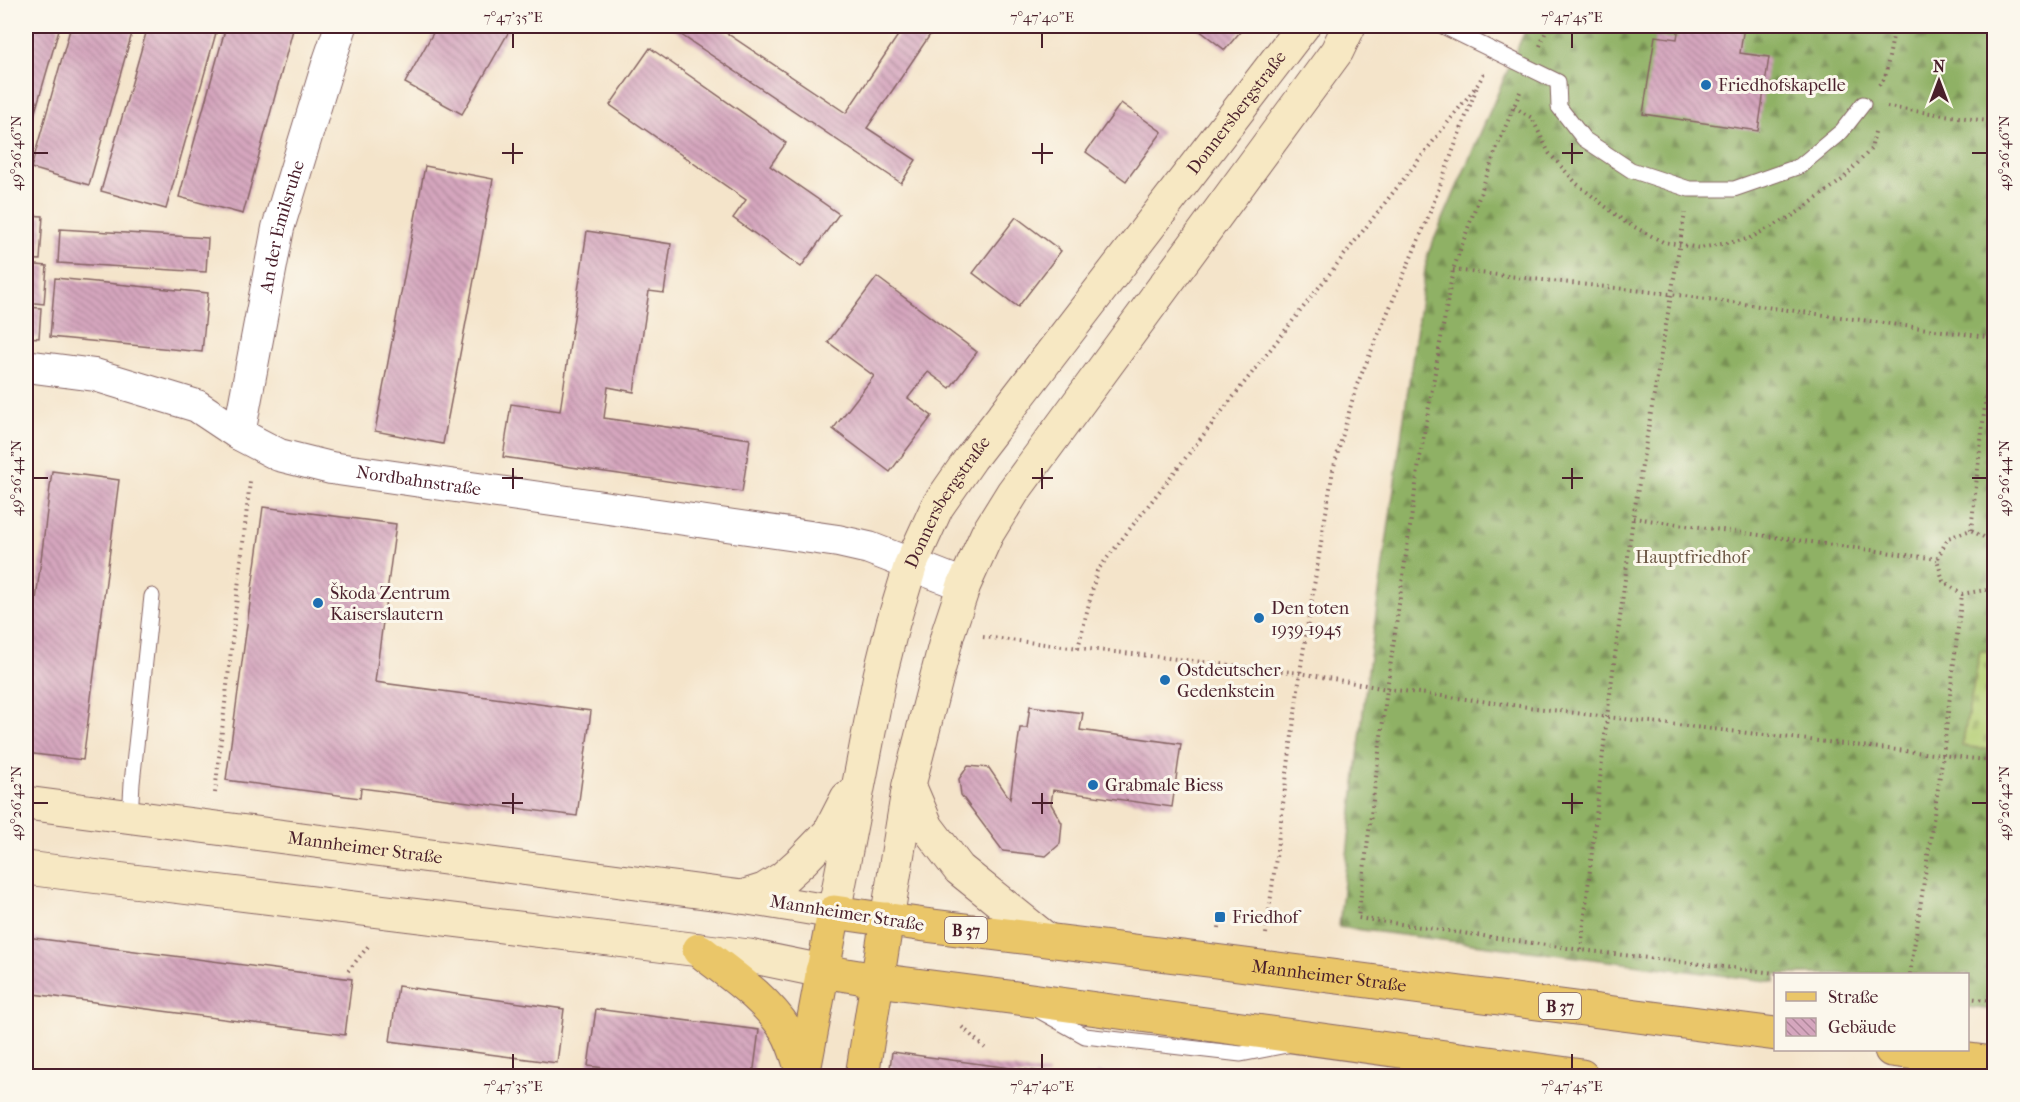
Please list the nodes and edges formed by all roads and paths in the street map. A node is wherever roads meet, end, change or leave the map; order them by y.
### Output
1 (341, 26) edge
2 (1303, 26) edge
3 (1349, 26) edge
4 (1443, 26) edge
5 (1548, 26) edge
6 (1895, 26) edge
7 (1494, 51) junction
8 (1530, 69) junction
9 (1478, 84) junction
10 (1863, 104) junction
11 (1995, 122) edge
12 (1689, 189) junction
13 (1453, 270) junction
14 (1670, 294) junction
15 (1995, 325) edge
16 (1994, 338) edge
17 (26, 366) edge
18 (238, 434) junction
19 (250, 481) dead end
20 (1633, 518) junction
21 (1971, 530) junction
22 (1995, 543) edge
23 (1937, 559) junction
24 (910, 564) junction
25 (1995, 579) edge
26 (964, 585) junction
27 (1962, 594) junction
28 (152, 596) dead end
29 (948, 633) junction
30 (1078, 648) junction
31 (1300, 674) junction
32 (1387, 689) junction
33 (1607, 717) junction
34 (1943, 755) junction
35 (1995, 761) edge
36 (861, 773) junction
37 (909, 785) junction
38 (26, 803) edge
39 (130, 817) junction
40 (208, 828) junction
41 (26, 868) edge
42 (742, 897) junction
43 (834, 912) junction
44 (1220, 917) dead end
45 (886, 919) junction
46 (1219, 928) dead end
47 (1266, 935) dead end
48 (1046, 939) junction
49 (699, 950) junction
50 (1581, 950) junction
51 (822, 971) junction
52 (1910, 973) edge
53 (1774, 974) edge
54 (877, 980) junction
55 (1969, 998) edge
56 (1995, 1001) edge
57 (1774, 1034) edge
58 (1899, 1051) edge
59 (1995, 1063) edge
60 (803, 1075) edge
61 (862, 1077) edge
62 (1582, 1077) edge

1 - 18 street, An der Emilsruhe
2 - 24 main road, Donnersbergstraße
3 - 26 main road
4 - 7 lane
5 - 8 path
6 - 10 path
7 - 8 lane
7 - 9 path
8 - 12 lane
8 - 13 path
9 - 30 path
9 - 31 path
10 - 11 path
10 - 12 lane
12 - 14 path
13 - 14 path
13 - 32 path
14 - 16 path
14 - 20 path
15 - 16 path
16 - 21 path
17 - 18 street, Nordbahnstraße
18 - 24 street, Nordbahnstraße
19 - 40 path
20 - 23 path
20 - 33 path
21 - 22 path
21 - 23 path
23 - 27 path
24 - 26 street, Nordbahnstraße
24 - 36 main road, Donnersbergstraße
25 - 27 path
26 - 29 main road
27 - 34 path
28 - 39 lane
29 - 30 path
29 - 37 main road
30 - 31 path
31 - 32 path
31 - 47 path
32 - 33 path
32 - 50 path
33 - 34 path
33 - 50 path
34 - 35 path
34 - 52 path
36 - 42 main road
36 - 43 main road, Donnersbergstraße
37 - 45 main road
37 - 48 main road
38 - 39 main road, Mannheimer Straße
39 - 40 main road, Mannheimer Straße
40 - 42 main road, Mannheimer Straße
41 - 49 main road
42 - 43 main road, Mannheimer Straße
43 - 45 main road, Mannheimer Straße / B 37
43 - 51 main road, Donnersbergstraße
44 - 46 path
45 - 48 main road, Mannheimer Straße / B 37
45 - 54 main road
48 - 57 main road, Mannheimer Straße / B 37
49 - 51 main road
49 - 60 main road
50 - 53 path
51 - 54 main road
51 - 60 main road, Donnersbergstraße
54 - 61 main road
54 - 62 main road
55 - 56 path
58 - 59 main road

